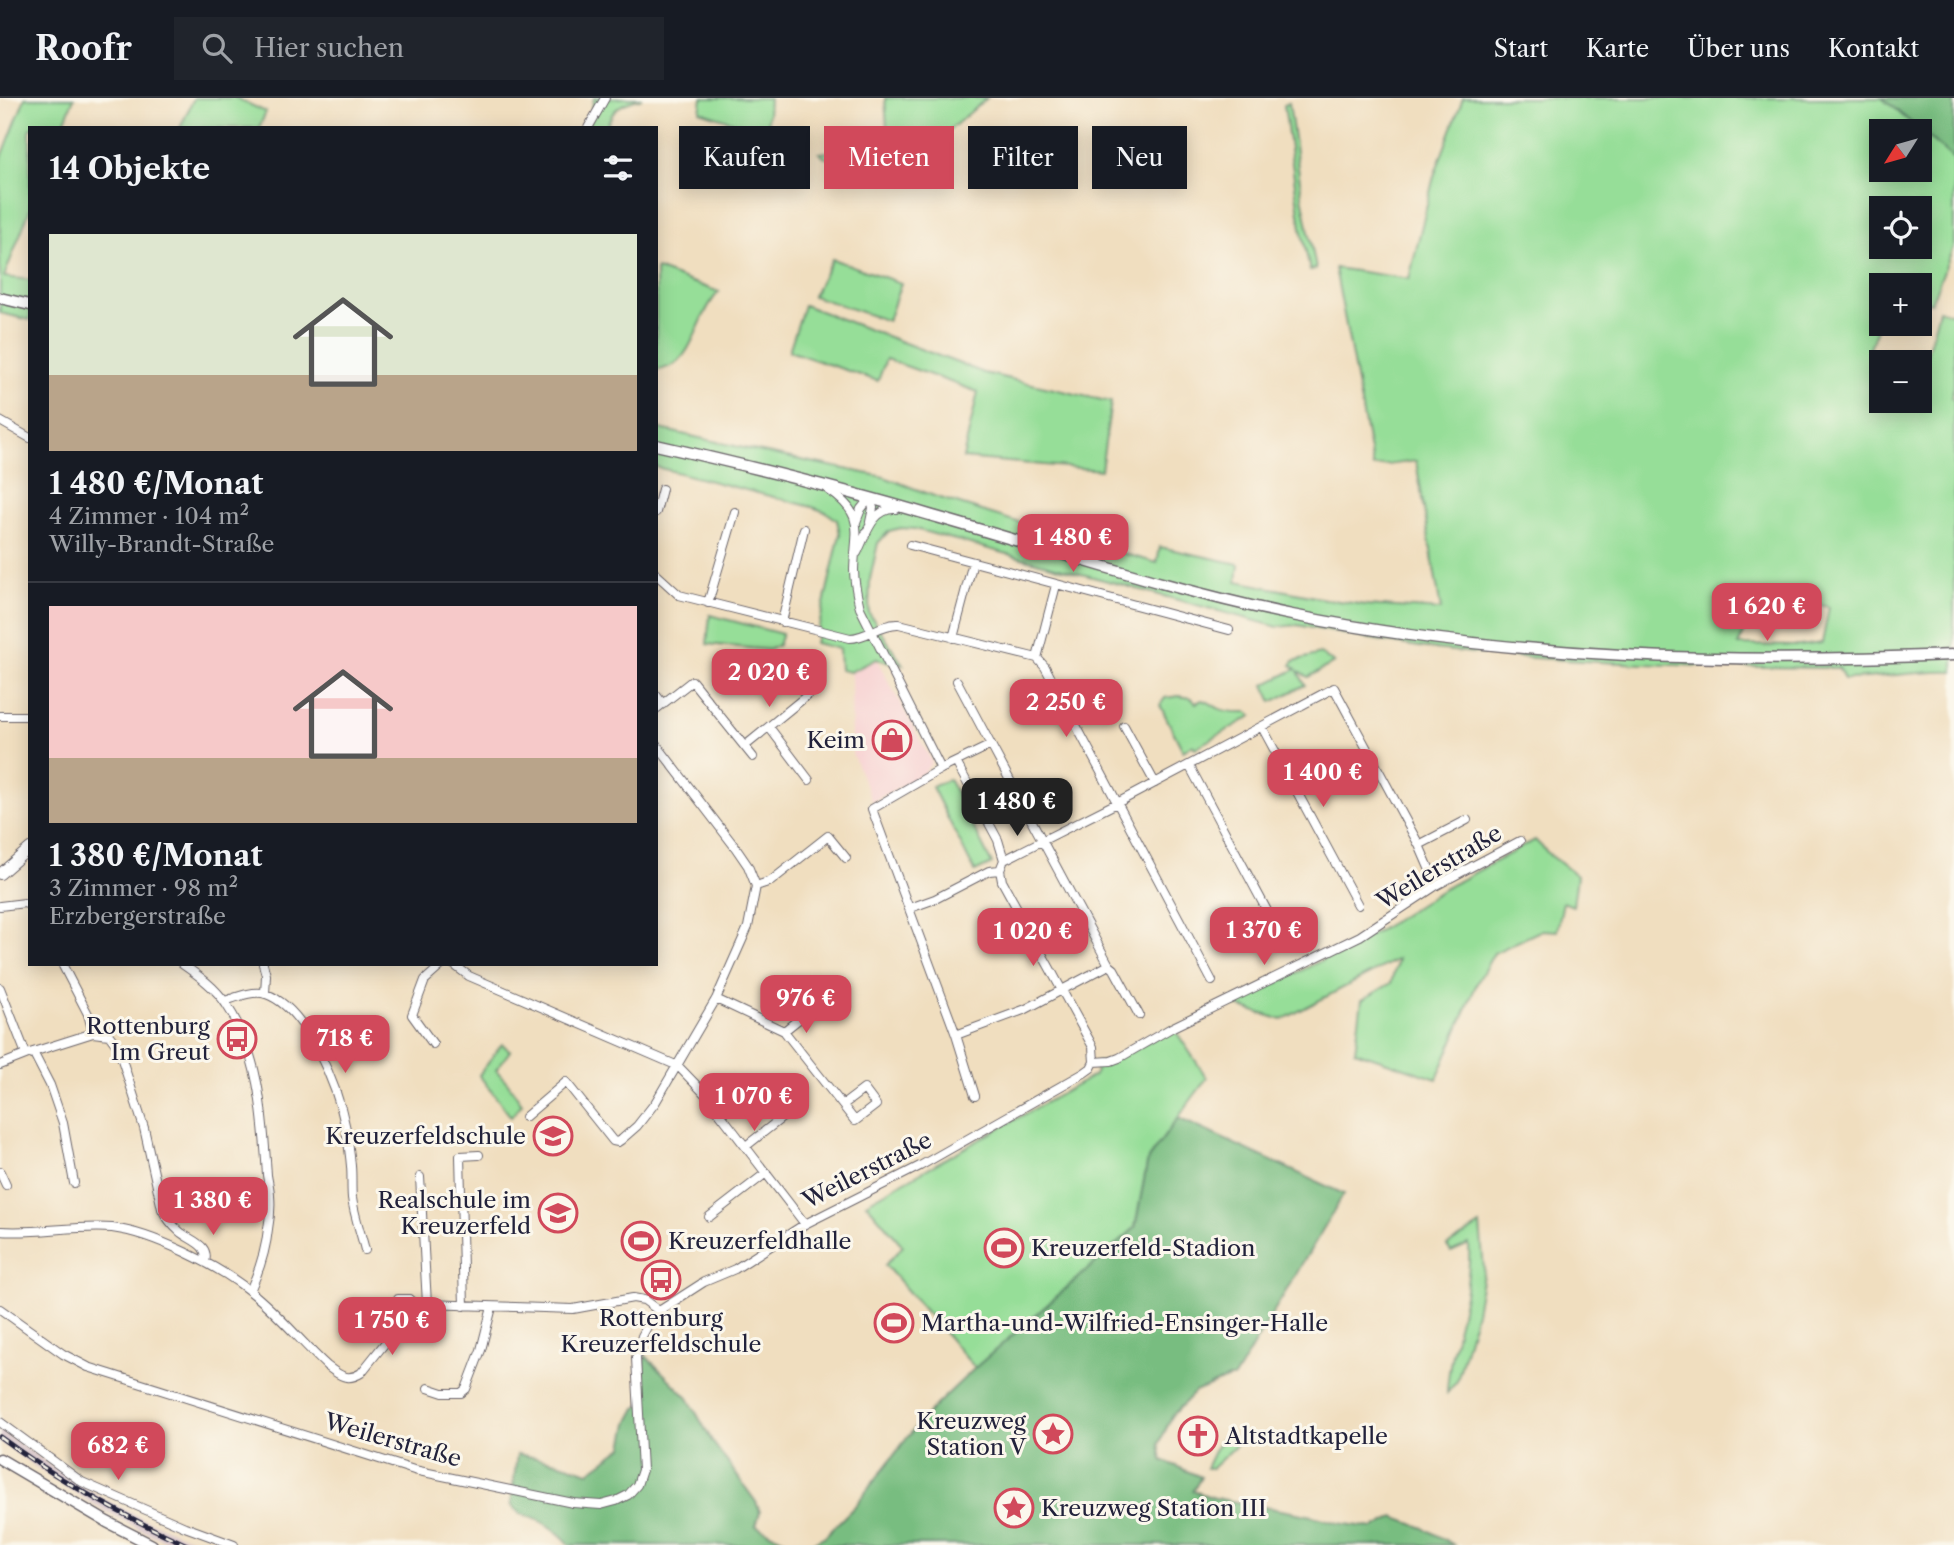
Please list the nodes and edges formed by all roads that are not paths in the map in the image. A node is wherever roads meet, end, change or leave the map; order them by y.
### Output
1 (605, 98) edge
2 (589, 126) edge
3 (0, 298) edge
4 (28, 305) edge
5 (0, 421) edge
6 (28, 434) edge
7 (658, 445) edge
8 (815, 482) junction
9 (662, 489) dead end
10 (870, 498) junction
11 (658, 504) edge
12 (913, 510) junction
13 (735, 512) dead end
14 (856, 522) junction
15 (869, 528) junction
16 (803, 529) dead end
17 (910, 545) dead end
18 (856, 555) junction
19 (972, 562) junction
20 (658, 576) edge
21 (1056, 585) junction
22 (708, 603) junction
23 (782, 622) junction
24 (1229, 631) dead end
25 (873, 632) junction
26 (953, 638) junction
27 (1954, 655) edge
28 (1037, 658) junction
29 (957, 681) dead end
30 (810, 693) dead end
31 (659, 706) edge
32 (0, 716) edge
33 (28, 716) edge
34 (1124, 726) dead end
35 (769, 727) junction
36 (1262, 727) junction
37 (991, 744) junction
38 (745, 746) junction
39 (658, 747) edge
40 (753, 757) dead end
41 (956, 762) junction
42 (1189, 765) junction
43 (942, 769) junction
44 (809, 780) dead end
45 (1155, 783) junction
46 (1117, 803) junction
47 (1467, 820) dead end
48 (1520, 841) dead end
49 (1041, 842) junction
50 (1419, 845) junction
51 (28, 850) edge
52 (846, 858) dead end
53 (1004, 860) junction
54 (1429, 868) dead end
55 (1000, 870) junction
56 (0, 874) edge
57 (756, 886) junction
58 (28, 905) edge
59 (1358, 905) dead end
60 (0, 906) edge
61 (910, 908) junction
62 (1287, 948) dead end
63 (1109, 965) junction
64 (63, 966) edge
65 (184, 966) edge
66 (264, 966) edge
67 (441, 966) edge
68 (456, 966) edge
69 (1212, 981) dead end
70 (0, 988) edge
71 (1062, 990) junction
72 (834, 991) dead end
73 (265, 994) junction
74 (716, 999) junction
75 (225, 1001) junction
76 (1139, 1015) dead end
77 (784, 1031) junction
78 (93, 1033) junction
79 (956, 1035) junction
80 (433, 1044) dead end
81 (30, 1053) junction
82 (1094, 1062) junction
83 (0, 1065) edge
84 (678, 1066) junction
85 (975, 1096) dead end
86 (844, 1104) dead end
87 (793, 1109) dead end
88 (525, 1117) dead end
89 (746, 1146) junction
90 (479, 1155) dead end
91 (0, 1172) edge
92 (766, 1173) junction
93 (420, 1177) dead end
94 (74, 1183) dead end
95 (6, 1185) dead end
96 (709, 1217) dead end
97 (805, 1224) junction
98 (0, 1231) edge
99 (365, 1250) dead end
100 (205, 1262) junction
101 (252, 1292) junction
102 (427, 1304) junction
103 (464, 1306) junction
104 (417, 1307) junction
105 (492, 1307) junction
106 (0, 1309) edge
107 (659, 1311) junction
108 (401, 1323) junction
109 (428, 1388) dead end
110 (0, 1422) edge
111 (0, 1459) edge
112 (152, 1545) edge
113 (234, 1545) edge

1 - 2 street
3 - 4 main road
5 - 6 street
7 - 8 main road
8 - 10 main road
8 - 14 street
9 - 11 street
10 - 12 main road
10 - 14 street
10 - 15 street
12 - 15 street
12 - 27 main road
13 - 22 street
14 - 18 street
15 - 18 street
16 - 23 street
17 - 19 street
18 - 25 street
19 - 21 street
19 - 26 street
20 - 22 street
21 - 24 street
21 - 28 street
22 - 23 street
23 - 25 street
25 - 26 street
25 - 43 street
26 - 28 street
28 - 46 street
29 - 37 street
30 - 35 street
31 - 38 street
32 - 33 street
34 - 45 street
35 - 38 street
35 - 44 street
36 - 42 street
36 - 50 street
36 - 59 street
37 - 41 street
37 - 49 street
38 - 40 street
39 - 57 street
41 - 43 street
41 - 53 street
42 - 45 street
42 - 62 street
43 - 61 street
45 - 46 street
46 - 49 street
46 - 69 street
47 - 50 street
48 - 82 street, Weilerstraße
49 - 53 street
49 - 63 street
50 - 54 street
51 - 56 street
52 - 57 street
53 - 55 street
55 - 61 street
55 - 71 street
57 - 74 street
58 - 60 street
61 - 79 street
63 - 71 street
63 - 76 street
64 - 78 street
65 - 75 street
66 - 73 street
67 - 80 street
68 - 84 street
70 - 81 street
71 - 79 street
71 - 82 street
72 - 77 street
73 - 75 street
73 - 99 street
74 - 77 street
74 - 84 street
75 - 101 street
77 - 86 street
78 - 81 street
78 - 100 street
79 - 85 street
81 - 83 street
81 - 94 street
82 - 97 street, Weilerstraße
84 - 88 street
84 - 89 street
87 - 89 street
89 - 92 street
90 - 103 street
91 - 95 street
92 - 96 street
92 - 97 street
93 - 102 street
97 - 107 street, Weilerstraße
98 - 100 street
100 - 101 street
101 - 108 street
102 - 103 street
102 - 104 street
103 - 105 street
104 - 108 street
104 - 108 street
105 - 107 street
105 - 109 street
106 - 107 street, Weilerstraße
110 - 113 street
111 - 112 main road

